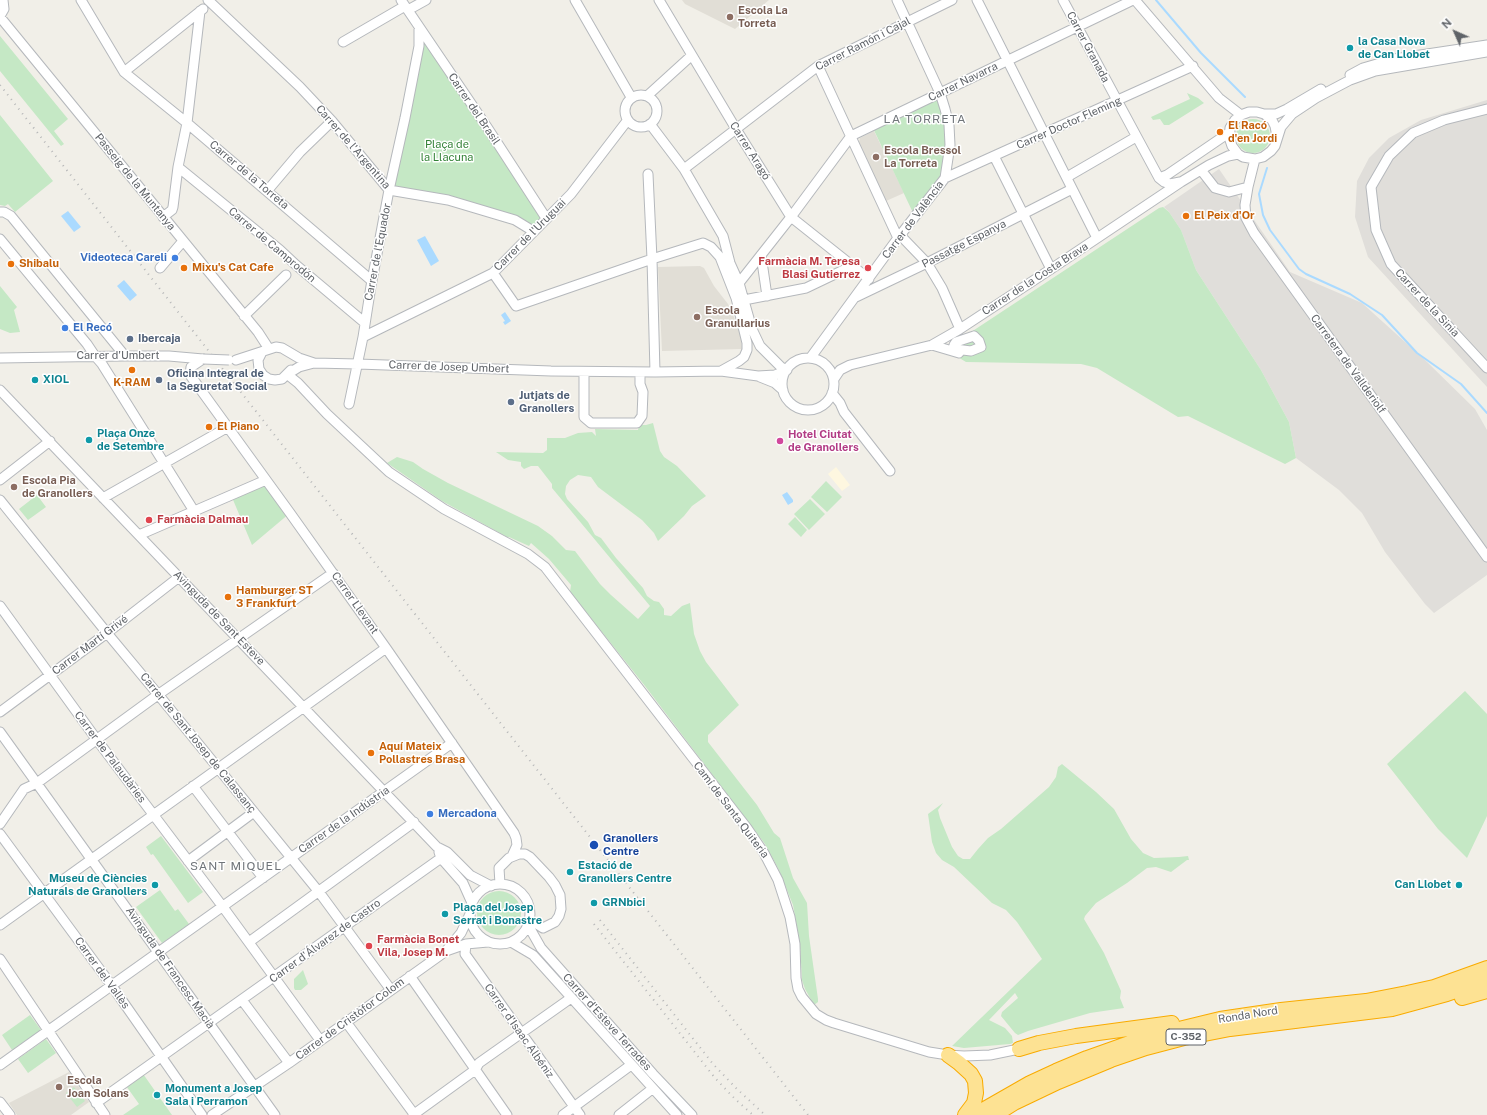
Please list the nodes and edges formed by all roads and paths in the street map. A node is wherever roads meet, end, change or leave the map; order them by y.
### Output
1 (3, 0) edge
2 (82, 0) edge
3 (426, 0) edge
4 (575, 0) edge
5 (659, 0) edge
6 (897, 0) edge
7 (952, 0) edge
8 (977, 0) edge
9 (1063, 0) edge
10 (1134, 0) edge
11 (210, 2) edge
12 (404, 6) edge
13 (200, 11) junction
14 (0, 16) edge
15 (907, 21) junction
16 (1078, 27) junction
17 (420, 29) junction
18 (343, 42) dead end
19 (1487, 45) edge
20 (1485, 55) edge
21 (691, 56) junction
22 (1008, 61) junction
23 (818, 66) junction
24 (1193, 66) junction
25 (124, 72) junction
26 (940, 94) junction
27 (647, 96) junction
28 (631, 97) junction
29 (1117, 101) junction
30 (1487, 109) edge
31 (1264, 114) junction
32 (1241, 115) junction
33 (332, 121) junction
34 (628, 121) junction
35 (187, 123) junction
36 (650, 124) junction
37 (736, 129) junction
38 (1044, 134) junction
39 (1229, 134) junction
40 (851, 136) junction
41 (1136, 137) junction
42 (1277, 137) junction
43 (1238, 154) junction
44 (994, 156) junction
45 (1255, 159) junction
46 (178, 167) junction
47 (1204, 168) junction
48 (684, 169) junction
49 (648, 174) dead end
50 (1067, 177) junction
51 (945, 178) junction
52 (1160, 178) junction
53 (1181, 182) junction
54 (1248, 187) junction
55 (1072, 189) junction
56 (389, 190) junction
57 (267, 191) junction
58 (0, 212) edge
59 (1024, 214) junction
60 (163, 217) junction
61 (791, 217) junction
62 (546, 218) junction
63 (533, 231) junction
64 (899, 237) junction
65 (1097, 238) junction
66 (0, 239) edge
67 (183, 241) junction
68 (761, 255) junction
69 (720, 257) junction
70 (652, 259) junction
71 (730, 263) junction
72 (927, 263) junction
73 (852, 266) junction
74 (160, 268) dead end
75 (1051, 269) junction
76 (291, 270) junction
77 (493, 273) junction
78 (869, 279) junction
79 (372, 281) junction
80 (739, 283) junction
81 (767, 296) junction
82 (855, 298) junction
83 (744, 300) junction
84 (244, 316) junction
85 (365, 323) junction
86 (960, 329) junction
87 (363, 337) junction
88 (932, 345) junction
89 (266, 350) junction
90 (289, 353) junction
91 (968, 355) dead end
92 (94, 356) junction
93 (125, 356) junction
94 (811, 357) junction
95 (0, 358) edge
96 (232, 360) junction
97 (193, 362) junction
98 (314, 363) junction
99 (358, 364) junction
100 (824, 364) junction
101 (850, 365) junction
102 (1487, 368) edge
103 (260, 369) junction
104 (786, 370) junction
105 (721, 371) junction
106 (584, 372) junction
107 (640, 372) junction
108 (655, 372) junction
109 (289, 373) junction
110 (758, 376) junction
111 (834, 379) junction
112 (0, 390) edge
113 (783, 390) junction
114 (832, 393) junction
115 (349, 404) dead end
116 (823, 405) junction
117 (844, 412) junction
118 (228, 427) junction
119 (50, 441) junction
120 (164, 463) junction
121 (890, 471) dead end
122 (0, 480) edge
123 (266, 480) junction
124 (104, 498) junction
125 (0, 500) edge
126 (194, 511) junction
127 (140, 535) junction
128 (1487, 557) edge
129 (333, 573) junction
130 (179, 577) junction
131 (0, 606) edge
132 (107, 633) junction
133 (239, 640) junction
134 (386, 648) junction
135 (50, 675) junction
136 (158, 694) junction
137 (303, 706) junction
138 (0, 712) edge
139 (0, 732) edge
140 (96, 740) junction
141 (452, 743) junction
142 (218, 769) junction
143 (37, 783) junction
144 (193, 786) junction
145 (385, 792) junction
146 (254, 812) junction
147 (153, 814) junction
148 (414, 822) junction
149 (0, 824) edge
150 (227, 831) junction
151 (0, 834) edge
152 (437, 847) junction
153 (512, 856) junction
154 (291, 858) junction
155 (441, 858) junction
156 (91, 859) junction
157 (188, 861) junction
158 (263, 878) junction
159 (496, 885) junction
160 (44, 892) junction
161 (319, 892) junction
162 (472, 903) junction
163 (223, 907) junction
164 (470, 914) junction
165 (528, 922) junction
166 (0, 925) edge
167 (345, 926) junction
168 (249, 942) junction
169 (488, 942) junction
170 (511, 942) junction
171 (466, 944) junction
172 (446, 951) junction
173 (158, 953) junction
174 (0, 959) edge
175 (1487, 959) edge
176 (1487, 968) edge
177 (410, 976) junction
178 (274, 978) junction
179 (1487, 980) edge
180 (112, 986) junction
181 (391, 990) junction
182 (1487, 991) edge
183 (1407, 993) junction
184 (571, 998) junction
185 (242, 1000) junction
186 (1392, 1009) junction
187 (1220, 1019) junction
188 (346, 1022) junction
189 (209, 1024) junction
190 (48, 1031) junction
191 (522, 1034) junction
192 (320, 1040) junction
193 (1020, 1049) joint
194 (948, 1055) junction
195 (162, 1057) junction
196 (289, 1063) junction
197 (0, 1065) edge
198 (631, 1065) junction
199 (475, 1070) junction
200 (254, 1086) junction
201 (652, 1089) junction
202 (0, 1102) edge
203 (96, 1103) junction
204 (574, 1107) junction
205 (414, 1114) edge
206 (10, 1115) edge
207 (105, 1115) edge
208 (202, 1115) edge
209 (212, 1115) edge
210 (275, 1115) edge
211 (507, 1115) edge
212 (563, 1115) edge
213 (580, 1115) edge
214 (619, 1115) edge
215 (677, 1115) edge
216 (692, 1115) edge
217 (965, 1115) edge
218 (974, 1115) edge
219 (995, 1115) edge

1 - 14 street
2 - 25 street
3 - 12 street
4 - 28 street
5 - 21 street, Carrer Aragó
6 - 15 street, Carrer de València
7 - 15 street, Carrer Ramón i Cajal
8 - 22 street
9 - 16 street, Carrer Granada
10 - 16 street, Carrer Navarra
10 - 24 street
11 - 13 street
11 - 33 street, Carrer de l'Argentina
12 - 17 street, Carrer del Brasil
12 - 18 street
13 - 25 street
13 - 35 street
14 - 60 street, Passeig de la Muntanya
15 - 23 street, Carrer Ramón i Cajal
15 - 26 street, Carrer de València
16 - 22 street, Carrer Navarra
16 - 29 street, Carrer Granada
17 - 56 street, Carrer de l'Equador
17 - 62 street, Carrer del Brasil
19 - 31 street
20 - 42 street
21 - 27 street
21 - 37 street, Carrer Aragó
22 - 26 street, Carrer Navarra
22 - 38 street
23 - 37 street, Carrer Ramón i Cajal
23 - 40 street
24 - 29 street, Carrer Doctor Fleming
24 - 32 street
25 - 35 street, Carrer de la Torreta
26 - 40 street, Carrer Navarra
26 - 51 street, Carrer de València
27 - 28 street
27 - 36 street
28 - 34 street
29 - 38 street, Carrer Doctor Fleming
29 - 41 street, Carrer Granada
30 - 102 street, Carrer de la Sinia
31 - 32 street
31 - 42 street
32 - 39 street
33 - 56 street, Carrer de l'Argentina
33 - 57 street
34 - 36 street
34 - 62 street, Carrer de l'Uruguai
35 - 46 street
35 - 57 street, Carrer de la Torreta
36 - 48 street
37 - 48 street, Carrer Ramón i Cajal
37 - 61 street, Carrer Aragó
38 - 44 street, Carrer Doctor Fleming
38 - 50 street
39 - 43 street
39 - 47 street, Carrer de la Costa Brava
39 - 52 street
40 - 61 street, Carrer Navarra
40 - 64 street
41 - 50 street
41 - 52 street, Carrer Granada
42 - 45 street
43 - 45 street
43 - 47 street, Carrer de la Costa Brava
44 - 51 street, Carrer Doctor Fleming
44 - 59 street
45 - 54 street, Carretera de Vallderiolf
46 - 60 street
46 - 76 street, Carrer de Camprodón
47 - 53 street, Carrer de la Costa Brava
47 - 54 street
48 - 71 street
49 - 70 street
50 - 55 street
51 - 64 street, Carrer de València
52 - 53 street
53 - 65 street, Carrer de la Costa Brava
54 - 128 street, Carretera de Vallderiolf
55 - 59 street, Passatge Espanya
55 - 65 street
56 - 63 street, Carrer de l'Argentina
56 - 79 street, Carrer de l'Equador
57 - 79 street, Carrer de la Torreta
58 - 93 street
59 - 72 street, Passatge Espanya
59 - 75 street
60 - 67 street, Passeig de la Muntanya
61 - 68 street, Carrer Navarra
61 - 73 street, Carrer Aragó
62 - 63 street, Carrer de l'Uruguai
63 - 77 street, Carrer de l'Uruguai
64 - 72 street
64 - 78 street, Carrer de València
65 - 75 street, Carrer de la Costa Brava
66 - 92 street
67 - 74 street
67 - 84 street, Passeig de la Muntanya
68 - 80 street, Carrer Navarra
68 - 81 street
69 - 70 street
69 - 71 street
69 - 105 street, Carrer de Josep Umbert
70 - 77 street
70 - 108 street
71 - 80 street
72 - 82 street, Passatge Espanya
72 - 86 street
73 - 78 street, Carrer Aragó
73 - 81 street
75 - 86 street, Carrer de la Costa Brava
76 - 84 street
76 - 85 street, Carrer de Camprodón
77 - 87 street, Carrer de l'Uruguai
78 - 82 street, Carrer de València
79 - 85 street, Carrer de l'Equador
80 - 83 street
81 - 83 street
82 - 94 street, Carrer de València
83 - 104 street
84 - 89 street, Passeig de la Muntanya
85 - 87 street, Carrer de l'Equador
86 - 88 street, Carrer de la Costa Brava
87 - 99 street, Carrer de l'Equador
88 - 91 street
88 - 101 street, Carrer de la Costa Brava
89 - 90 street
89 - 96 street
89 - 103 street
90 - 98 street
90 - 109 street
92 - 93 street, Carrer d'Umbert
92 - 95 street, Carrer d'Umbert
92 - 120 street
93 - 97 street, Carrer d'Umbert
94 - 100 street
94 - 104 street
96 - 97 street, Carrer d'Umbert, bridge
96 - 103 street
97 - 118 street, Carrer Llevant
98 - 99 street, Carrer de Josep Umbert
98 - 109 street
99 - 106 street, Carrer de Josep Umbert
99 - 115 street, Carrer de l'Equador
100 - 101 street, Carrer de la Costa Brava
100 - 111 street
101 - 111 street, Carrer de la Costa Brava
103 - 109 street
104 - 110 street
104 - 113 street
105 - 108 street, Carrer de Josep Umbert
105 - 110 street, Carrer de Josep Umbert
106 - 107 street, Carrer de Josep Umbert
106 - 107 street
107 - 108 street, Carrer de Josep Umbert
109 - 194 street, Camí de Santa Quiteria
110 - 113 street
111 - 114 street
112 - 119 street, Avinguda de Sant Esteve
113 - 116 street
114 - 116 street
114 - 117 street
116 - 117 street
117 - 121 street
118 - 120 street
118 - 123 street, Carrer Llevant
119 - 122 street
119 - 124 street, Avinguda de Sant Esteve
120 - 124 street
120 - 126 street
123 - 126 street
123 - 129 street, Carrer Llevant
124 - 127 street, Avinguda de Sant Esteve
125 - 132 street, Carrer de Sant Josep de Calassanç
126 - 127 street
127 - 130 street, Avinguda de Sant Esteve
129 - 133 street
129 - 134 street, Carrer Llevant
130 - 132 street, Carrer Martí Grivé
130 - 133 street, Avinguda de Sant Esteve
131 - 135 street, Carrer de Palaudàries
132 - 135 street, Carrer Martí Grivé
132 - 136 street, Carrer de Sant Josep de Calassanç
133 - 136 street
133 - 137 street, Avinguda de Sant Esteve
134 - 137 street
134 - 141 street, Carrer Llevant
135 - 138 street, Carrer Martí Grivé
135 - 140 street, Carrer de Palaudàries
136 - 140 street
136 - 142 street, Carrer de Sant Josep de Calassanç
137 - 142 street
137 - 145 street, Avinguda de Sant Esteve
139 - 143 street, Avinguda de Francesc Macià
140 - 143 street
140 - 147 street, Carrer de Palaudàries
141 - 145 street, Carrer de la Indústria
141 - 153 street, Carrer Llevant
142 - 144 street
142 - 146 street, Carrer de Sant Josep de Calassanç
143 - 149 street
143 - 156 street, Avinguda de Francesc Macià
144 - 147 street
144 - 150 street
145 - 148 street, Avinguda de Sant Esteve
145 - 154 street, Carrer de la Indústria
146 - 150 street
146 - 154 street, Carrer de Sant Josep de Calassanç
147 - 156 street
147 - 157 street, Carrer de Palaudàries
148 - 152 street, Avinguda de Sant Esteve
148 - 161 street
150 - 157 street
150 - 158 street
151 - 160 street, Carrer del Vallès
152 - 155 street, Avinguda de Sant Esteve
152 - 159 street, Avinguda de Sant Esteve
153 - 159 street
153 - 165 street
154 - 158 street, Carrer de la Indústria
154 - 161 street, Carrer de Sant Josep de Calassanç
155 - 162 street, Avinguda de Sant Esteve
155 - 167 street, Carrer d'Álvarez de Castro
156 - 160 street
156 - 173 street, Avinguda de Francesc Macià
157 - 163 street, Carrer de Palaudàries
158 - 163 street, Carrer de la Indústria
159 - 162 street
159 - 165 street
160 - 166 street
160 - 180 street, Carrer del Vallès
161 - 167 street, Carrer de Sant Josep de Calassanç
161 - 168 street
162 - 164 street
163 - 168 street, Carrer de Palaudàries
163 - 173 street, Carrer de la Indústria
164 - 169 street
164 - 172 street, Carrer de Cristòfor Colom
165 - 170 street
165 - 216 street, Carrer d'Esteve Terrades
167 - 178 street, Carrer d'Álvarez de Castro
167 - 181 street, Carrer de Sant Josep de Calassanç
168 - 178 street, Carrer de Palaudàries
169 - 170 street
169 - 171 street, Carrer de Cristòfor Colom
170 - 184 street, Carrer d'Esteve Terrades
171 - 172 street, Carrer de Cristòfor Colom
171 - 191 street, Carrer d'Isaac Albéniz
172 - 177 street, Carrer de Cristòfor Colom
173 - 180 street, Carrer de la Indústria
173 - 189 street, Avinguda de Francesc Macià
174 - 190 street
175 - 183 highway
176 - 183 highway, Ronda Nord / C-352
177 - 181 street, Carrer de Cristòfor Colom
177 - 199 street
178 - 185 street, Carrer d'Álvarez de Castro
178 - 192 street, Carrer de Palaudàries
179 - 186 highway, Ronda Nord / C-352
180 - 190 street, Carrer de la Indústria
180 - 195 street, Carrer del Vallès
181 - 188 street, Carrer de Cristòfor Colom
182 - 186 highway
183 - 187 highway, Ronda Nord / C-352
184 - 191 street
184 - 198 street, Carrer d'Esteve Terrades
185 - 189 street, Carrer d'Álvarez de Castro
185 - 196 street
186 - 219 highway, Ronda Nord / C-352
187 - 193 highway
187 - 218 highway, Ronda Nord / C-352
188 - 192 street, Carrer de Cristòfor Colom
188 - 205 street
189 - 195 street, Carrer d'Álvarez de Castro
189 - 200 street, Avinguda de Francesc Macià
190 - 197 street, Carrer de la Indústria
190 - 203 street
191 - 199 street
191 - 204 street, Carrer d'Isaac Albéniz
192 - 196 street, Carrer de Cristòfor Colom
193 - 194 street, Camí de Santa Quiteria
194 - 217 highway
195 - 203 street, Carrer d'Álvarez de Castro
195 - 208 street, Carrer del Vallès
196 - 200 street, Carrer de Cristòfor Colom
198 - 201 street, Carrer d'Esteve Terrades
198 - 204 street
199 - 205 street
199 - 211 street
200 - 209 street, Carrer de Cristòfor Colom
200 - 210 street, Avinguda de Francesc Macià
201 - 214 street
201 - 215 street, Carrer d'Esteve Terrades
202 - 206 street
203 - 207 street
204 - 212 street
204 - 213 street, Carrer d'Isaac Albéniz

